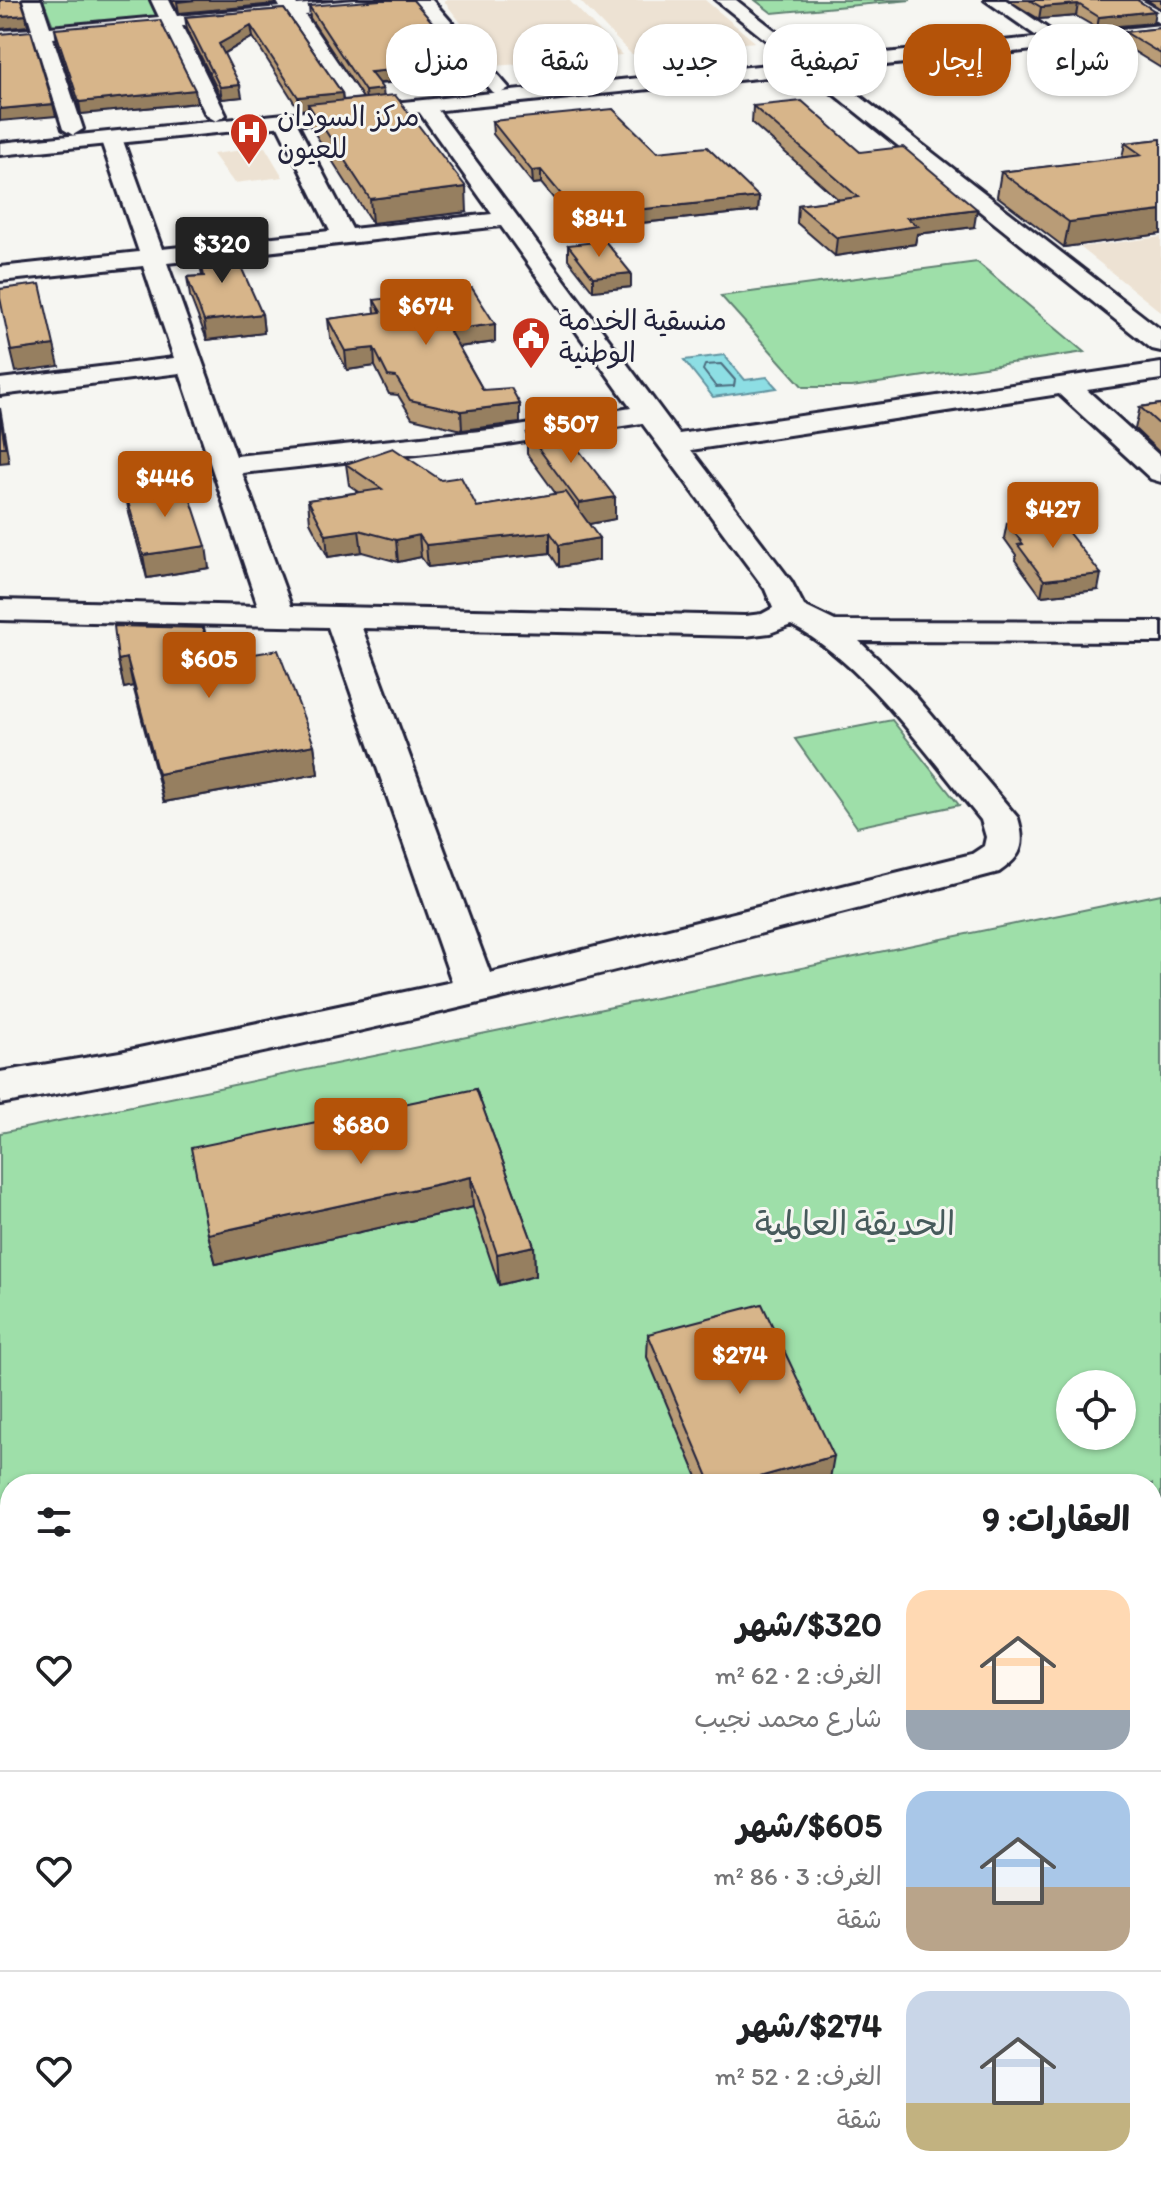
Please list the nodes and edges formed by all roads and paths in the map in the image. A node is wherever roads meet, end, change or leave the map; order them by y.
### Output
1 (32, 0) edge
2 (160, 0) edge
3 (415, 0) edge
4 (422, 0) edge
5 (725, 0) edge
6 (994, 0) edge
7 (1128, 0) edge
8 (289, 6) edge
9 (1161, 20) edge
10 (171, 22) junction
11 (1031, 24) edge
12 (1125, 24) edge
13 (763, 31) edge
14 (1161, 31) edge
15 (43, 33) junction
16 (1027, 35) edge
17 (0, 37) edge
18 (887, 52) edge
19 (887, 54) edge
20 (763, 66) edge
21 (763, 66) edge
22 (499, 88) junction
23 (844, 96) edge
24 (354, 101) junction
25 (425, 106) junction
26 (216, 115) junction
27 (285, 120) junction
28 (73, 129) junction
29 (0, 136) edge
30 (111, 138) junction
31 (0, 149) edge
32 (506, 219) junction
33 (344, 236) junction
34 (150, 257) junction
35 (0, 274) edge
36 (1161, 343) edge
37 (188, 364) junction
38 (1161, 371) edge
39 (1065, 385) junction
40 (0, 387) edge
41 (649, 414) junction
42 (672, 444) junction
43 (225, 466) junction
44 (1161, 473) edge
45 (0, 610) edge
46 (791, 612) junction
47 (278, 617) junction
48 (342, 619) junction
49 (829, 631) junction
50 (1161, 632) edge
51 (476, 991) junction
52 (0, 1088) edge

1 - 15 street
2 - 10 street
3 - 8 street
4 - 22 street
5 - 13 street
6 - 11 street
7 - 9 street
8 - 10 street
8 - 24 street
9 - 12 street
10 - 15 street
10 - 26 street
14 - 19 street
15 - 17 street
15 - 28 street
16 - 18 street
20 - 22 street
21 - 25 street
22 - 24 street
23 - 36 street
24 - 26 street
25 - 27 street
25 - 32 street
26 - 28 street
27 - 30 street
27 - 33 street
28 - 29 street
30 - 31 street
30 - 34 street
32 - 33 street
32 - 41 street
33 - 34 street
34 - 35 street
34 - 37 street
37 - 40 street
37 - 43 street
38 - 39 street
39 - 42 street
39 - 44 street
41 - 42 street
41 - 43 street
42 - 46 street
43 - 47 street
45 - 47 street
46 - 48 street
46 - 49 street
47 - 48 street
48 - 51 street
49 - 50 street
49 - 51 street
51 - 52 street

